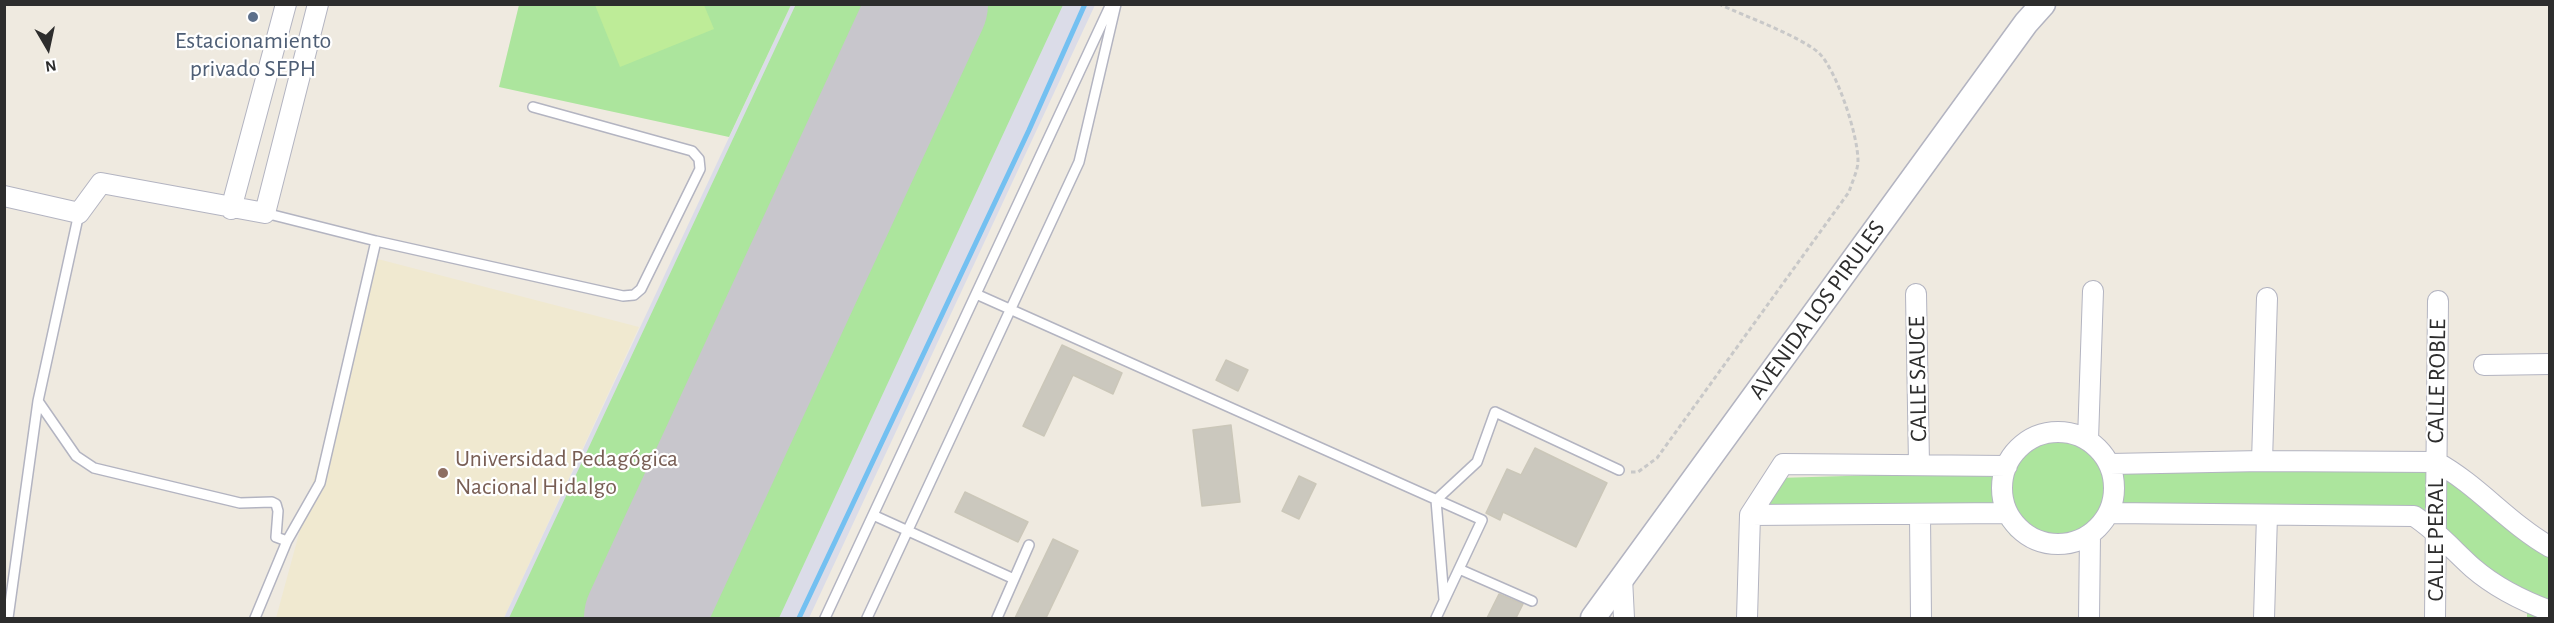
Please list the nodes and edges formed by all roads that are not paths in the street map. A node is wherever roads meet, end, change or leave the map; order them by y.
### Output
1 (286, 4) edge
2 (318, 4) edge
3 (1111, 4) edge
4 (1116, 4) edge
5 (2043, 4) edge
6 (533, 107) dead end
7 (4, 196) edge
8 (231, 208) junction
9 (79, 213) junction
10 (265, 213) junction
11 (376, 241) junction
12 (2093, 291) dead end
13 (976, 294) junction
14 (1916, 294) dead end
15 (2267, 298) dead end
16 (2438, 301) dead end
17 (1010, 311) junction
18 (2550, 364) edge
19 (2484, 365) dead end
20 (38, 401) junction
21 (2088, 440) junction
22 (2262, 460) junction
23 (2436, 462) junction
24 (1919, 464) junction
25 (2110, 464) junction
26 (2007, 466) junction
27 (1619, 470) road end
28 (1436, 500) junction
29 (2007, 513) junction
30 (2110, 513) junction
31 (1750, 515) junction
32 (1920, 515) junction
33 (2267, 515) junction
34 (873, 516) junction
35 (2436, 530) junction
36 (908, 531) junction
37 (2090, 535) junction
38 (287, 541) junction
39 (1029, 545) dead end
40 (2550, 547) edge
41 (1459, 569) junction
42 (1622, 578) junction
43 (1014, 579) junction
44 (1532, 601) dead end
45 (1444, 602) junction
46 (2550, 611) edge
47 (8, 618) edge
48 (255, 618) edge
49 (825, 618) edge
50 (867, 618) edge
51 (997, 618) edge
52 (1436, 618) edge
53 (1593, 618) edge
54 (1624, 618) edge
55 (1747, 618) edge
56 (1921, 618) edge
57 (2089, 618) edge
58 (2264, 618) edge
59 (2435, 618) edge

1 - 8 street
2 - 10 street
3 - 13 lane
4 - 17 lane
5 - 42 street, AVENIDA LOS PIRULES
6 - 11 lane
7 - 9 street
8 - 9 street
8 - 10 street
9 - 20 lane
10 - 11 lane
11 - 38 lane
12 - 21 street
13 - 17 lane
13 - 34 lane
14 - 24 street, CALLE SAUCE
15 - 22 street
16 - 23 street, CALLE ROBLE
17 - 28 lane
17 - 36 lane
18 - 19 street
20 - 38 lane
20 - 47 lane
21 - 25 street
21 - 26 street
22 - 23 street
22 - 25 street
23 - 35 street, CALLE PERAL
23 - 40 street
24 - 26 street
24 - 31 street
25 - 30 street
26 - 29 street
27 - 28 lane
28 - 41 lane
28 - 45 lane
29 - 32 street
29 - 37 street
30 - 33 street
30 - 37 street
31 - 32 street
31 - 55 street
32 - 56 street
33 - 35 street
33 - 58 street
34 - 36 lane
34 - 49 lane
35 - 46 street
35 - 59 street, CALLE PERAL
36 - 43 lane
36 - 50 lane
37 - 57 street
38 - 48 lane
39 - 43 lane
41 - 44 lane
41 - 45 lane
42 - 53 street, AVENIDA LOS PIRULES
42 - 54 street
43 - 51 lane
45 - 52 lane

